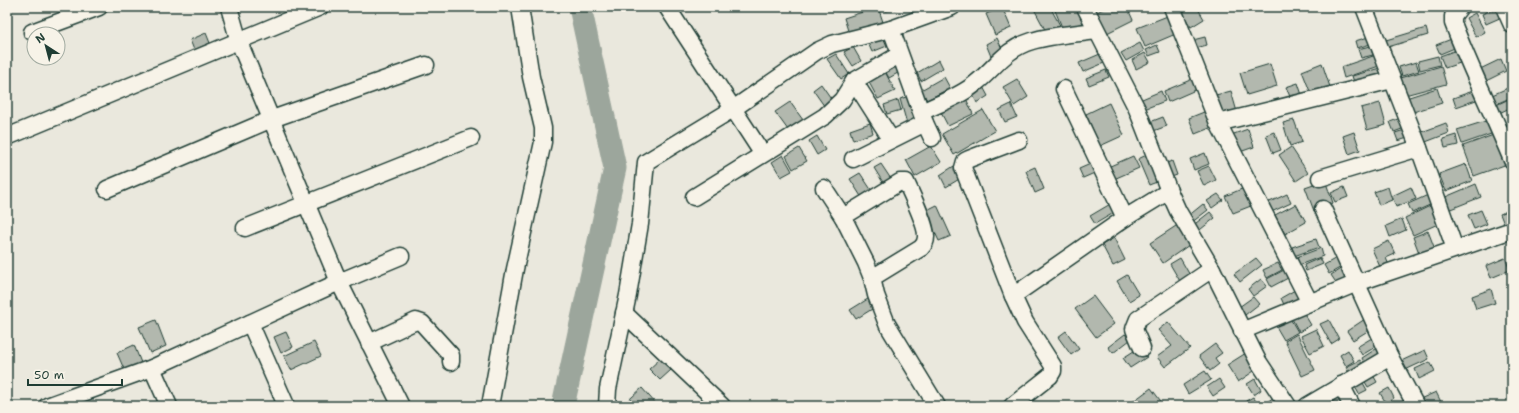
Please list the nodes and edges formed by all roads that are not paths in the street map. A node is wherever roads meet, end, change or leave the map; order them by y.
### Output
1 (99, 7) edge
2 (229, 7) edge
3 (320, 7) edge
4 (520, 7) edge
5 (667, 7) edge
6 (952, 7) edge
7 (1085, 7) edge
8 (1172, 7) edge
9 (1364, 7) edge
10 (1504, 7) edge
11 (1457, 11) edge
12 (914, 13) edge
13 (1512, 25) edge
14 (48, 26) edge
15 (891, 29) junction
16 (1096, 31) junction
17 (239, 42) junction
18 (899, 55) junction
19 (426, 65) dead end
20 (1392, 80) junction
21 (854, 81) junction
22 (1064, 89) dead end
23 (734, 109) junction
24 (923, 117) junction
25 (272, 119) junction
26 (1218, 123) junction
27 (7, 137) edge
28 (471, 138) dead end
29 (932, 138) dead end
30 (892, 139) junction
31 (1019, 140) dead end
32 (1419, 148) junction
33 (762, 153) junction
34 (853, 158) dead end
35 (1512, 160) edge
36 (1320, 178) dead end
37 (824, 188) dead end
38 (107, 189) dead end
39 (1169, 191) junction
40 (694, 197) dead end
41 (306, 204) junction
42 (1323, 209) dead end
43 (843, 217) junction
44 (1125, 218) junction
45 (245, 228) dead end
46 (1512, 230) edge
47 (1455, 249) junction
48 (401, 256) dead end
49 (1212, 270) junction
50 (872, 278) junction
51 (339, 282) junction
52 (1357, 282) junction
53 (1013, 296) junction
54 (1309, 301) junction
55 (624, 313) junction
56 (250, 323) junction
57 (1242, 331) junction
58 (370, 343) junction
59 (1142, 348) dead end
60 (1390, 357) junction
61 (451, 362) dead end
62 (152, 368) junction
63 (1341, 385) junction
64 (286, 405) edge
65 (47, 406) edge
66 (169, 406) edge
67 (401, 406) edge
68 (490, 406) edge
69 (607, 406) edge
70 (722, 406) edge
71 (937, 406) edge
72 (1012, 406) edge
73 (1288, 406) edge
74 (1307, 406) edge
75 (1352, 406) edge
76 (1416, 406) edge

1 - 14 street
2 - 17 street
3 - 17 street
4 - 68 street
5 - 23 street
6 - 12 street
7 - 16 street
8 - 26 street
9 - 20 street
10 - 13 street
11 - 35 street
12 - 15 street
15 - 18 street
15 - 23 street
16 - 24 street
16 - 39 street
17 - 25 street
17 - 27 street
18 - 21 street
18 - 24 street
19 - 25 street
20 - 26 street
20 - 32 street
21 - 30 street
21 - 33 street
22 - 44 street
23 - 33 street
23 - 55 street
24 - 29 street
24 - 30 street
25 - 38 street
25 - 41 street
26 - 54 street
28 - 41 street
30 - 34 street
31 - 53 street
32 - 36 street
32 - 47 street
33 - 40 street
37 - 43 street
39 - 44 street
39 - 49 street
41 - 45 street
41 - 51 street
42 - 52 street
43 - 50 street
43 - 50 street
44 - 53 street
46 - 47 street
47 - 52 street
48 - 51 street
49 - 57 street
49 - 59 street
50 - 71 street
51 - 56 street
51 - 58 street
52 - 54 street
52 - 60 street
53 - 72 street
54 - 57 street
55 - 69 street
55 - 70 street
56 - 62 street
56 - 64 street
57 - 73 street
58 - 61 street
58 - 67 street
60 - 63 street
60 - 76 street
62 - 65 street
62 - 66 street
63 - 74 street
63 - 75 street

